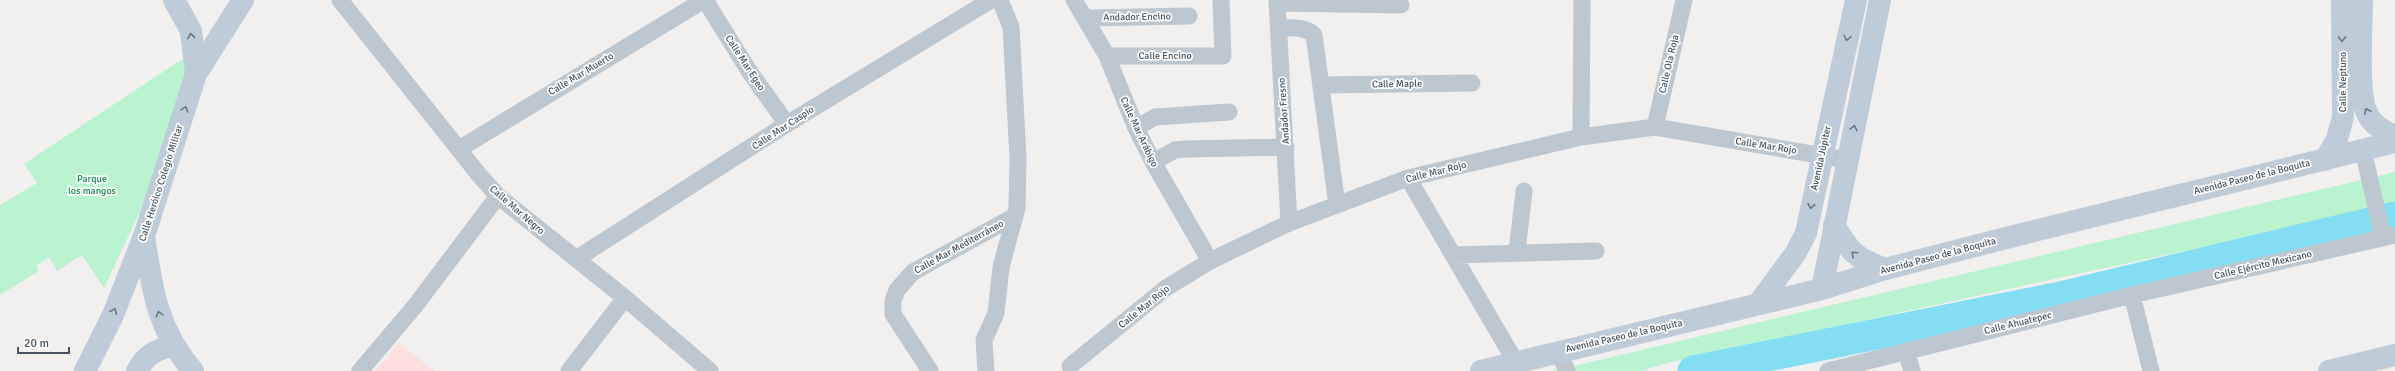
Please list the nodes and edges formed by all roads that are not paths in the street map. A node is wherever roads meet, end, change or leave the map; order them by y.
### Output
1 (174, 0) edge
2 (243, 0) edge
3 (340, 0) edge
4 (704, 0) edge
5 (991, 0) edge
6 (1000, 0) edge
7 (1074, 0) edge
8 (1221, 0) edge
9 (1582, 0) edge
10 (1684, 0) edge
11 (1856, 0) edge
12 (1880, 0) edge
13 (2342, 0) edge
14 (2362, 0) edge
15 (1277, 1) edge
16 (1354, 2) edge
17 (1401, 5) dead end
18 (1189, 16) dead end
19 (1086, 18) junction
20 (1279, 28) junction
21 (1106, 56) junction
22 (196, 74) junction
23 (1472, 83) dead end
24 (1322, 85) junction
25 (1229, 112) dead end
26 (787, 124) junction
27 (1655, 127) junction
28 (1136, 128) junction
29 (2395, 136) edge
30 (1581, 137) junction
31 (2395, 142) edge
32 (1286, 147) junction
33 (459, 149) junction
34 (2363, 150) junction
35 (1821, 155) junction
36 (1848, 160) junction
37 (2325, 160) junction
38 (1153, 162) junction
39 (1408, 178) junction
40 (1524, 191) dead end
41 (498, 196) junction
42 (1337, 205) junction
43 (1015, 216) junction
44 (1289, 223) junction
45 (1834, 225) junction
46 (2386, 234) edge
47 (144, 236) junction
48 (1596, 251) dead end
49 (1517, 252) junction
50 (1454, 255) junction
51 (576, 259) junction
52 (1210, 261) junction
53 (1885, 270) junction
54 (1822, 289) junction
55 (2132, 295) junction
56 (625, 298) junction
57 (1758, 304) junction
58 (173, 345) junction
59 (1558, 351) junction
60 (1906, 351) junction
61 (2395, 356) edge
62 (1515, 361) junction
63 (1070, 366) dead end
64 (2338, 370) edge
65 (85, 371) edge
66 (137, 371) edge
67 (193, 371) edge
68 (360, 371) edge
69 (569, 371) edge
70 (710, 371) edge
71 (930, 371) edge
72 (986, 371) edge
73 (1481, 371) edge
74 (1567, 371) edge
75 (1828, 371) edge
76 (1912, 371) edge
77 (2151, 371) edge

22 -> 1 main road
2 - 22 main road, Calle Heróico Colegio Militar
3 - 33 street, Calle Mar Negro
4 - 26 street, Calle Mar Egeo
4 - 33 street, Calle Mar Muerto
5 - 26 street, Calle Mar Caspio
6 - 43 street
7 - 19 street, Calle Mar Arábigo
8 - 21 street, Calle Encino
9 - 30 street
10 - 27 street, Calle Ola Roja
11 -> 35 main road, Avenida Júpiter
36 -> 12 main road
13 -> 37 main road, Calle Neptuno
29 -> 14 main road, Calle Neptuno
15 - 16 street
15 - 20 street, Andador Fresno
16 - 17 street
18 - 19 street, Andador Encino
19 - 21 street, Calle Mar Arábigo
20 - 24 street
20 - 32 street, Andador Fresno
21 - 28 street, Calle Mar Arábigo
47 -> 22 main road, Calle Heróico Colegio Militar
23 - 24 street, Calle Maple
24 - 42 street
25 - 28 street
26 - 51 street, Calle Mar Caspio
27 - 30 street, Calle Mar Rojo
27 - 35 street, Calle Mar Rojo
28 - 38 street, Calle Mar Arábigo
30 - 39 street, Calle Mar Rojo
31 - 34 main road, Avenida Paseo de la Boquita
32 - 38 street
32 - 44 street, Andador Fresno
33 - 41 street, Calle Mar Negro
34 - 37 main road, Avenida Paseo de la Boquita
34 - 46 street
35 - 36 street, Calle Mar Rojo
35 -> 57 main road, Avenida Júpiter
36 - 45 main road
37 - 53 main road, Avenida Paseo de la Boquita
38 - 52 street, Calle Mar Arábigo
39 - 42 street, Calle Mar Rojo
39 - 50 street
40 - 49 street
41 - 51 street, Calle Mar Negro
41 - 68 street
42 - 44 street, Calle Mar Rojo
43 - 71 street, Calle Mar Mediterráneo
43 - 72 street
44 - 52 street, Calle Mar Rojo
53 -> 45 main road
45 - 54 main road
46 - 55 street, Calle Ejército Mexicano
58 -> 47 main road
65 -> 47 main road, Calle Heróico Colegio Militar
48 - 49 street
49 - 50 street
50 - 62 street
51 - 56 street, Calle Mar Negro
52 - 63 street, Calle Mar Rojo
53 - 54 main road, Avenida Paseo de la Boquita
54 - 57 main road, Avenida Paseo de la Boquita
55 - 60 street, Calle Ahuatepec
55 - 77 street
56 - 69 street
56 - 70 street, Calle Mar Negro
57 - 59 main road, Avenida Paseo de la Boquita
58 - 66 main road
58 - 67 main road
59 - 62 main road, Avenida Paseo de la Boquita
59 - 74 street
60 - 75 street, Calle Ahuatepec
60 - 76 street
61 - 64 main road
62 - 73 main road, Avenida Paseo de la Boquita

